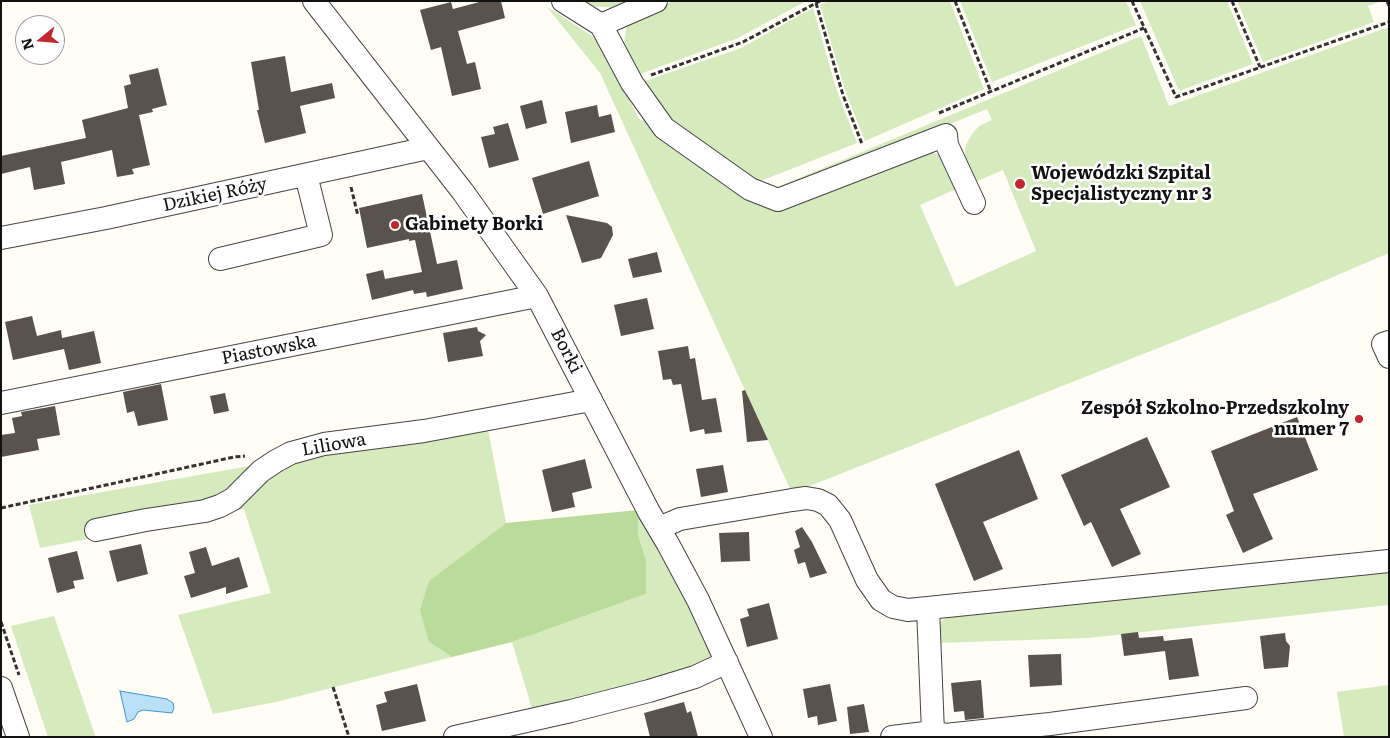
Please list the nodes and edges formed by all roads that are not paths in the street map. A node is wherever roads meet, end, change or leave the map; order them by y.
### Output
1 (314, 1) edge
2 (563, 1) edge
3 (656, 1) edge
4 (602, 25) junction
5 (428, 148) junction
6 (306, 175) junction
7 (974, 203) dead end
8 (1, 238) edge
9 (220, 258) dead end
10 (537, 296) junction
11 (1389, 342) edge
12 (1389, 357) edge
13 (591, 400) junction
14 (1, 403) edge
15 (659, 528) junction
16 (96, 530) dead end
17 (1389, 561) edge
18 (928, 608) junction
19 (727, 662) junction
20 (1, 688) edge
21 (1246, 698) dead end
22 (933, 732) junction
23 (18, 737) edge
24 (455, 737) edge
25 (761, 737) edge
26 (892, 737) edge

1 - 5 street, Borki
2 - 4 street
3 - 4 street
4 - 7 street
5 - 6 street, Dzikiej Róży
5 - 10 street, Borki
6 - 8 street, Dzikiej Róży
6 - 9 street
10 - 13 street, Borki
10 - 14 street, Piastowska
11 - 12 street
13 - 15 street, Borki
13 - 16 street, Liliowa
15 - 18 street
15 - 19 street, Borki
17 - 18 street
18 - 22 street
19 - 24 street
19 - 25 street, Borki
20 - 23 street
21 - 22 street
22 - 26 street

